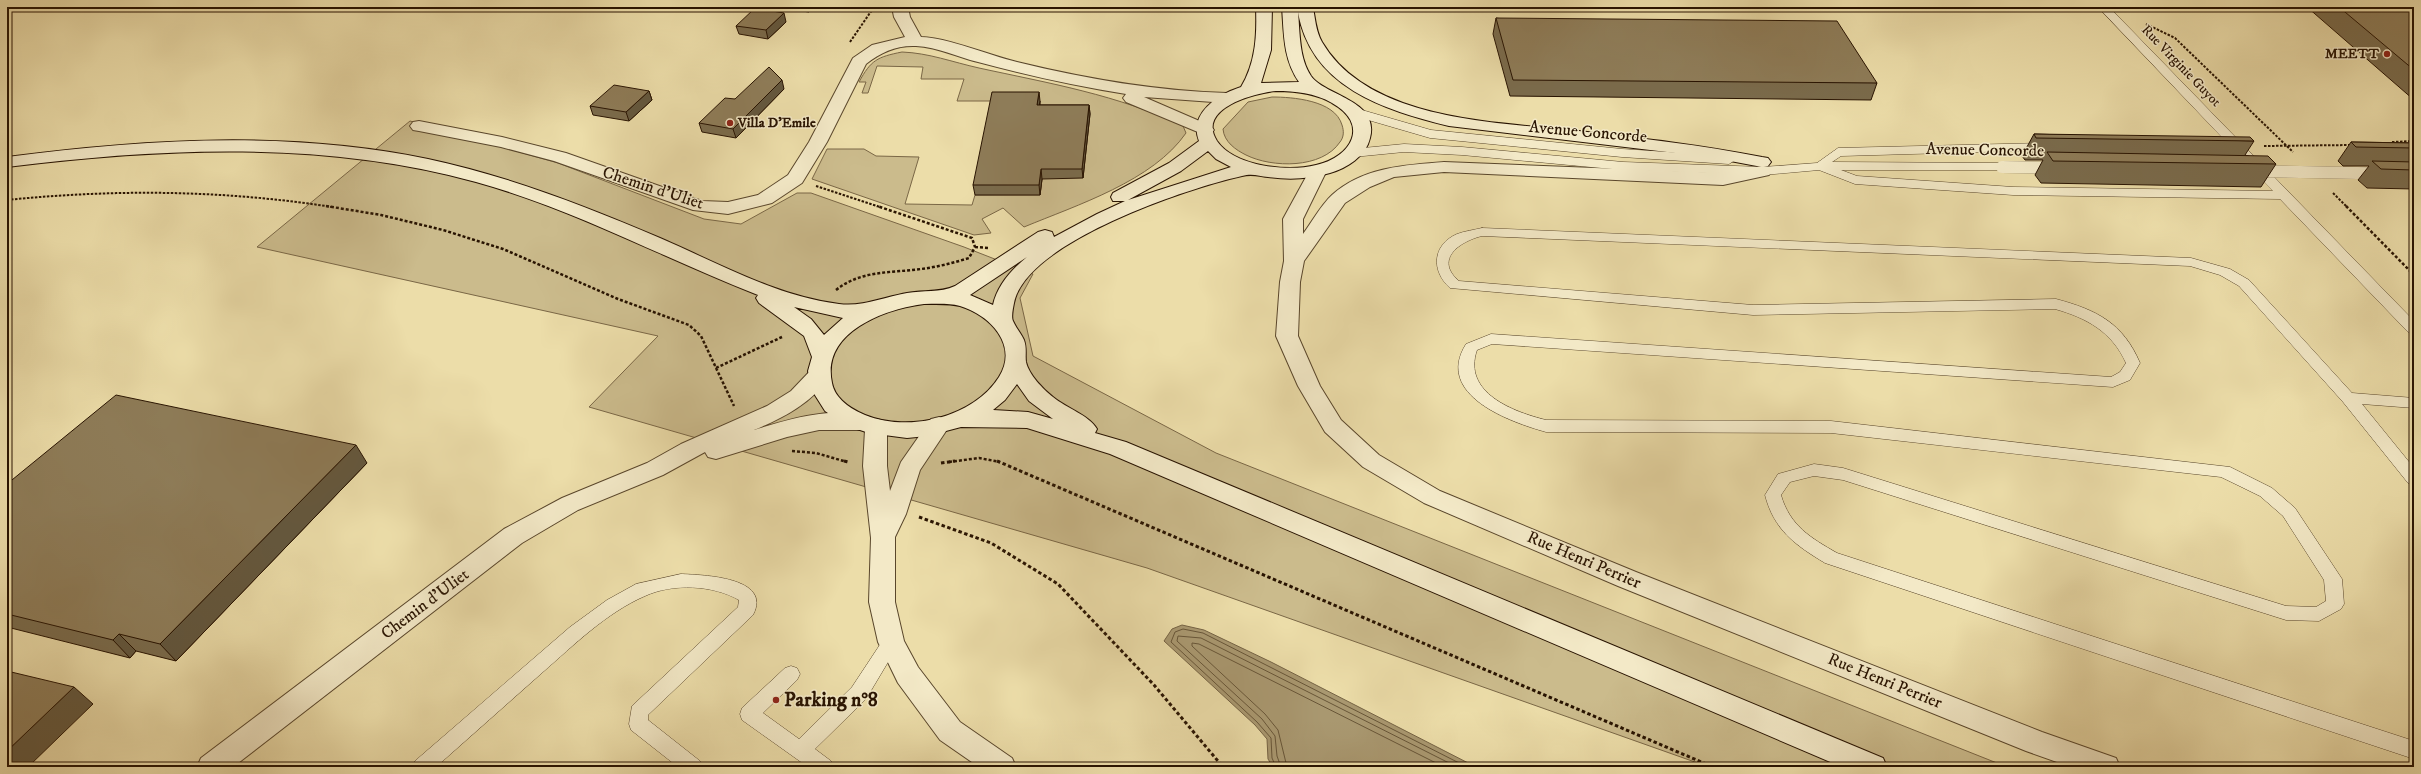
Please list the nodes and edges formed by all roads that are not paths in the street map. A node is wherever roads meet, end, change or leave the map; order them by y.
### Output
1 (900, 7) edge
2 (1264, 7) edge
3 (1290, 7) edge
4 (1305, 7) edge
5 (2103, 7) edge
6 (915, 41) junction
7 (1089, 82) junction
8 (1248, 90) junction
9 (1314, 90) junction
10 (1227, 98) junction
11 (1355, 112) junction
12 (419, 126) dead end
13 (1207, 136) junction
14 (2222, 146) dead end
15 (2237, 146) junction
16 (2057, 147) edge
17 (1353, 153) junction
18 (7, 162) edge
19 (1820, 166) junction
20 (1762, 167) junction
21 (1250, 168) junction
22 (2073, 168) edge
23 (1318, 170) junction
24 (2240, 171) edge
25 (2414, 174) edge
26 (2285, 195) junction
27 (1294, 261) junction
28 (740, 281) junction
29 (948, 297) junction
30 (876, 308) junction
31 (1002, 320) junction
32 (2414, 330) edge
33 (1016, 363) junction
34 (820, 365) junction
35 (2348, 398) junction
36 (2414, 403) edge
37 (948, 422) junction
38 (869, 425) junction
39 (1118, 448) junction
40 (655, 469) junction
41 (2414, 479) edge
42 (883, 538) junction
43 (891, 642) junction
44 (791, 674) dead end
45 (2414, 750) edge
46 (800, 751) junction
47 (211, 767) edge
48 (422, 767) edge
49 (693, 767) edge
50 (824, 767) edge
51 (1002, 767) edge
52 (1873, 767) edge
53 (2106, 767) edge

1 - 6 main road
2 - 8 main road
3 - 9 main road
4 - 20 main road
5 - 15 lane, Rue Virginie Guyot
6 - 7 main road
6 - 12 main road, Chemin d'Uliet
7 - 10 main road
7 - 13 main road
8 - 9 main road
8 - 10 main road
9 - 11 main road
10 - 13 main road
11 - 17 main road
11 - 20 lane, Avenue Concorde
13 - 21 main road
13 - 29 main road
14 - 15 lane
15 - 26 lane, Rue Virginie Guyot
16 - 19 lane, Avenue Concorde
17 - 20 lane, Avenue Concorde
17 - 23 main road
18 - 28 main road
19 - 20 lane, Avenue Concorde
19 - 22 lane, Avenue Concorde, bridge
19 - 26 lane, Avenue Concorde
20 - 27 main road
21 - 23 main road
21 - 31 main road
23 - 27 main road, Rue Henri Perrier
24 - 25 lane, bridge
26 - 32 lane, Rue Virginie Guyot
27 - 53 main road, Rue Henri Perrier
28 - 30 main road
28 - 34 main road
29 - 30 main road
29 - 31 main road
30 - 34 main road, Chemin d'Uliet
31 - 33 main road
33 - 37 main road
33 - 39 main road
34 - 38 main road
34 - 40 main road, Chemin d'Uliet
35 - 36 lane
35 - 41 lane
35 - 45 lane
37 - 38 main road, Chemin d'Uliet
37 - 39 main road
37 - 42 main road
38 - 40 main road, Chemin d'Uliet
38 - 42 main road
39 - 52 main road
40 - 47 main road, Chemin d'Uliet
42 - 43 main road
43 - 46 lane
43 - 51 main road
44 - 46 lane
46 - 50 lane
48 - 49 lane

